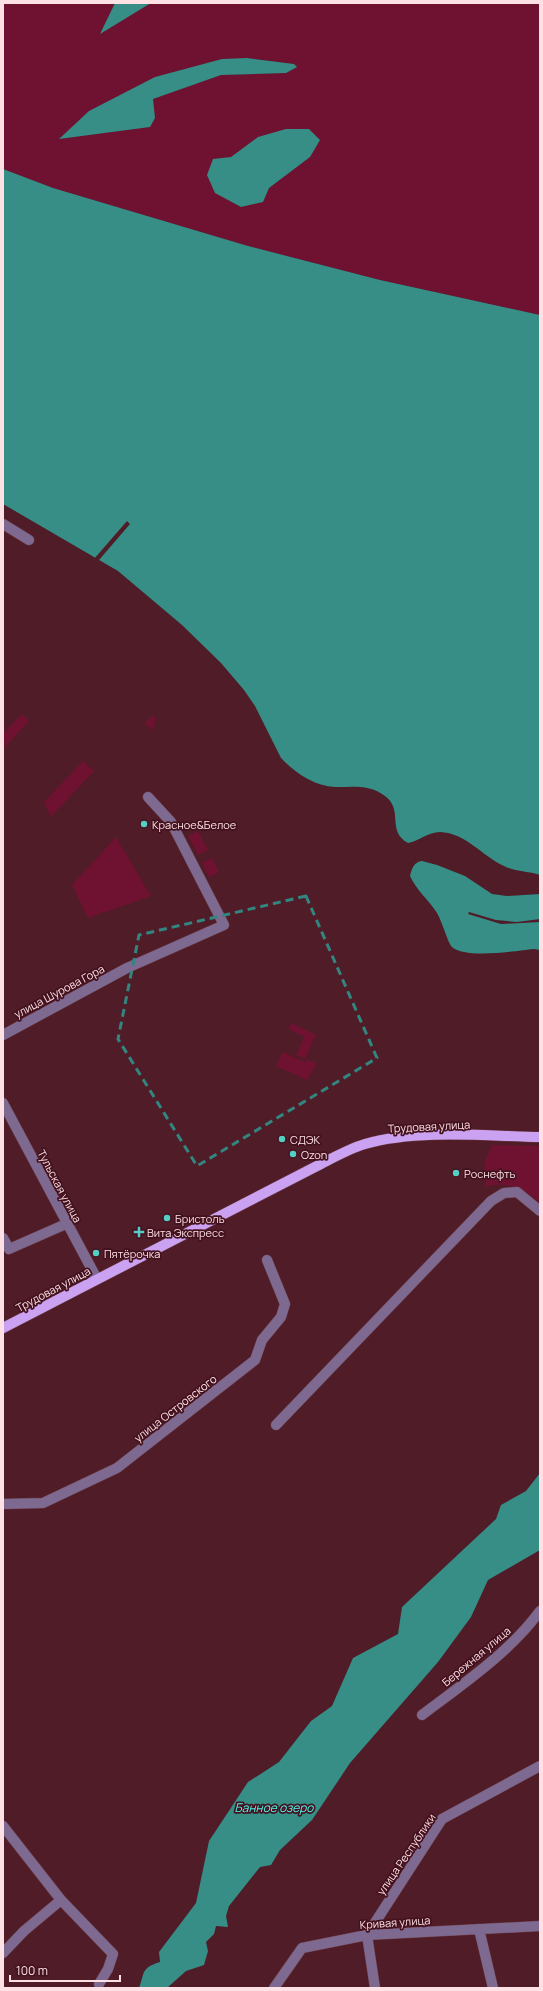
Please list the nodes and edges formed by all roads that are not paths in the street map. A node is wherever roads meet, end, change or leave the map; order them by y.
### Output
1 (3, 524) edge
2 (29, 540) dead end
3 (148, 797) dead end
4 (3, 1035) edge
5 (3, 1103) edge
6 (540, 1137) edge
7 (540, 1211) edge
8 (66, 1224) junction
9 (3, 1238) edge
10 (267, 1260) dead end
11 (97, 1280) junction
12 (3, 1328) edge
13 (276, 1425) dead end
14 (3, 1504) edge
15 (540, 1611) edge
16 (422, 1715) dead end
17 (540, 1766) edge
18 (3, 1826) edge
19 (61, 1900) junction
20 (540, 1926) edge
21 (479, 1929) junction
22 (367, 1934) junction
23 (3, 1953) edge
24 (99, 1984) dead end
25 (274, 1988) edge
26 (375, 1988) edge
27 (493, 1988) edge

1 - 2 street
3 - 4 street, улица Шурова Гора
5 - 8 street, Тульская улица
6 - 11 main road, Трудовая улица
7 - 13 street
8 - 9 street
8 - 11 street, Тульская улица
10 - 14 street, улица Островского
11 - 12 main road, Трудовая улица
15 - 16 street, Бережная улица
17 - 22 street, улица Республики
18 - 19 street
19 - 23 street
19 - 24 street
20 - 21 street, Кривая улица
21 - 22 street, Кривая улица
21 - 27 street
22 - 25 street, Кривая улица
22 - 26 street

